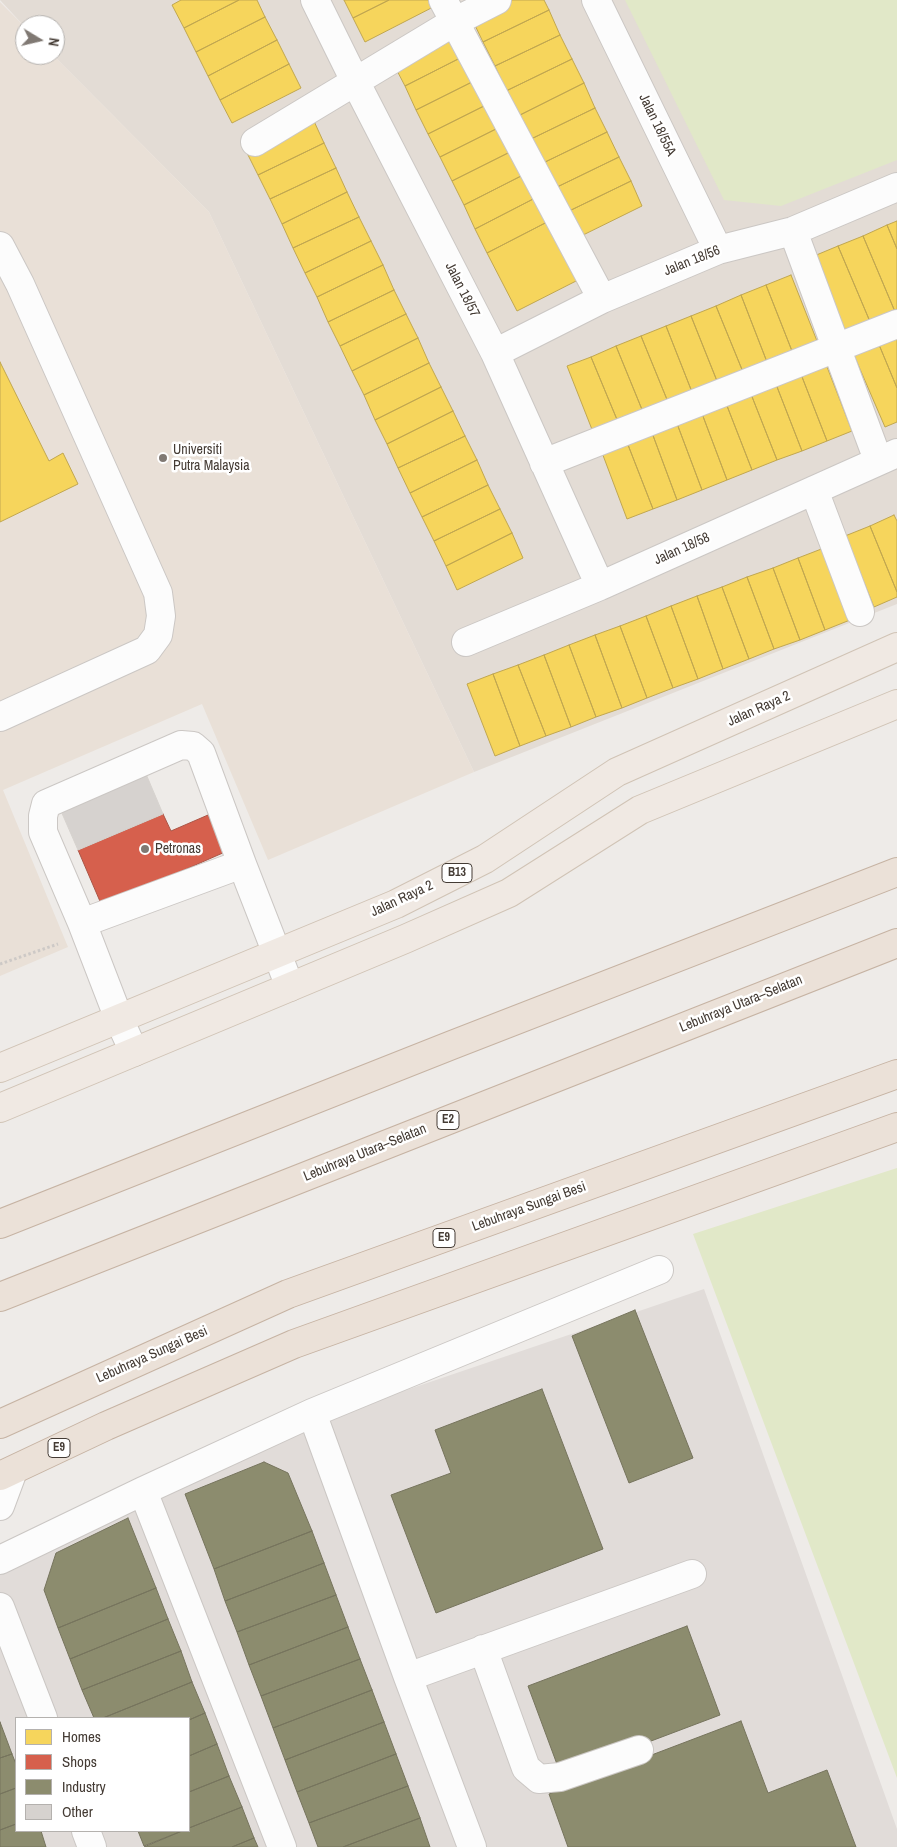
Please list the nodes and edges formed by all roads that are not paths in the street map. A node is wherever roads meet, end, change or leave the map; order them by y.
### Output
1 (315, 0) edge
2 (497, 0) edge
3 (596, 0) edge
4 (449, 11) edge
5 (355, 81) junction
6 (255, 142) dead end
7 (897, 187) edge
8 (793, 231) junction
9 (0, 246) edge
10 (718, 250) junction
11 (10, 288) edge
12 (602, 299) junction
13 (897, 324) edge
14 (836, 348) junction
15 (495, 353) junction
16 (887, 456) edge
17 (544, 463) junction
18 (814, 490) junction
19 (600, 586) junction
20 (860, 612) dead end
21 (466, 642) dead end
22 (897, 647) edge
23 (897, 704) edge
24 (0, 717) edge
25 (242, 864) junction
26 (897, 872) edge
27 (84, 929) junction
28 (897, 942) edge
29 (276, 953) junction
30 (290, 987) junction
31 (119, 1019) junction
32 (134, 1052) junction
33 (0, 1068) edge
34 (897, 1074) edge
35 (0, 1108) edge
36 (897, 1127) edge
37 (0, 1224) edge
38 (659, 1270) dead end
39 (0, 1297) edge
40 (312, 1413) junction
41 (0, 1424) edge
42 (6, 1474) edge
43 (143, 1491) junction
44 (0, 1506) edge
45 (0, 1560) edge
46 (692, 1574) dead end
47 (0, 1607) edge
48 (483, 1649) junction
49 (408, 1677) junction
50 (42, 1717) edge
51 (639, 1750) dead end
52 (86, 1832) edge
53 (92, 1847) edge
54 (282, 1847) edge
55 (472, 1847) edge

1 - 5 street, Jalan 18/57
2 - 4 street
3 - 10 street, Jalan 18/55A
4 - 5 street
4 - 12 street
5 - 6 street
5 - 15 street, Jalan 18/57
7 - 8 street, Jalan 18/56
8 - 10 street, Jalan 18/56
8 - 14 street
9 - 11 street
10 - 12 street, Jalan 18/56
11 - 24 street
12 - 15 street, Jalan 18/56
13 - 14 street
14 - 16 street
14 - 17 street
15 - 17 street, Jalan 18/57
16 - 18 street, Jalan 18/58
17 - 19 street, Jalan 18/57
18 - 19 street, Jalan 18/58
18 - 20 street
19 - 21 street, Jalan 18/58
22 - 29 main road, Jalan Raya 2 / B13
23 - 30 main road
25 - 27 street
25 - 27 street
25 - 29 street
26 - 37 highway
27 - 31 street
28 - 39 highway, Lebuhraya Utara–Selatan / E2
29 - 30 street
29 - 31 main road, Jalan Raya 2 / B13
30 - 32 main road
31 - 32 street
31 - 33 main road, Jalan Raya 2 / B13
32 - 35 main road
34 - 41 highway, Lebuhraya Sungai Besi / E9
36 - 42 highway, E9
38 - 40 street
40 - 43 street
40 - 49 street
42 - 44 street
43 - 45 street
43 - 54 street
46 - 48 street
47 - 50 street
48 - 49 street
48 - 51 street
49 - 55 street
52 - 53 street

